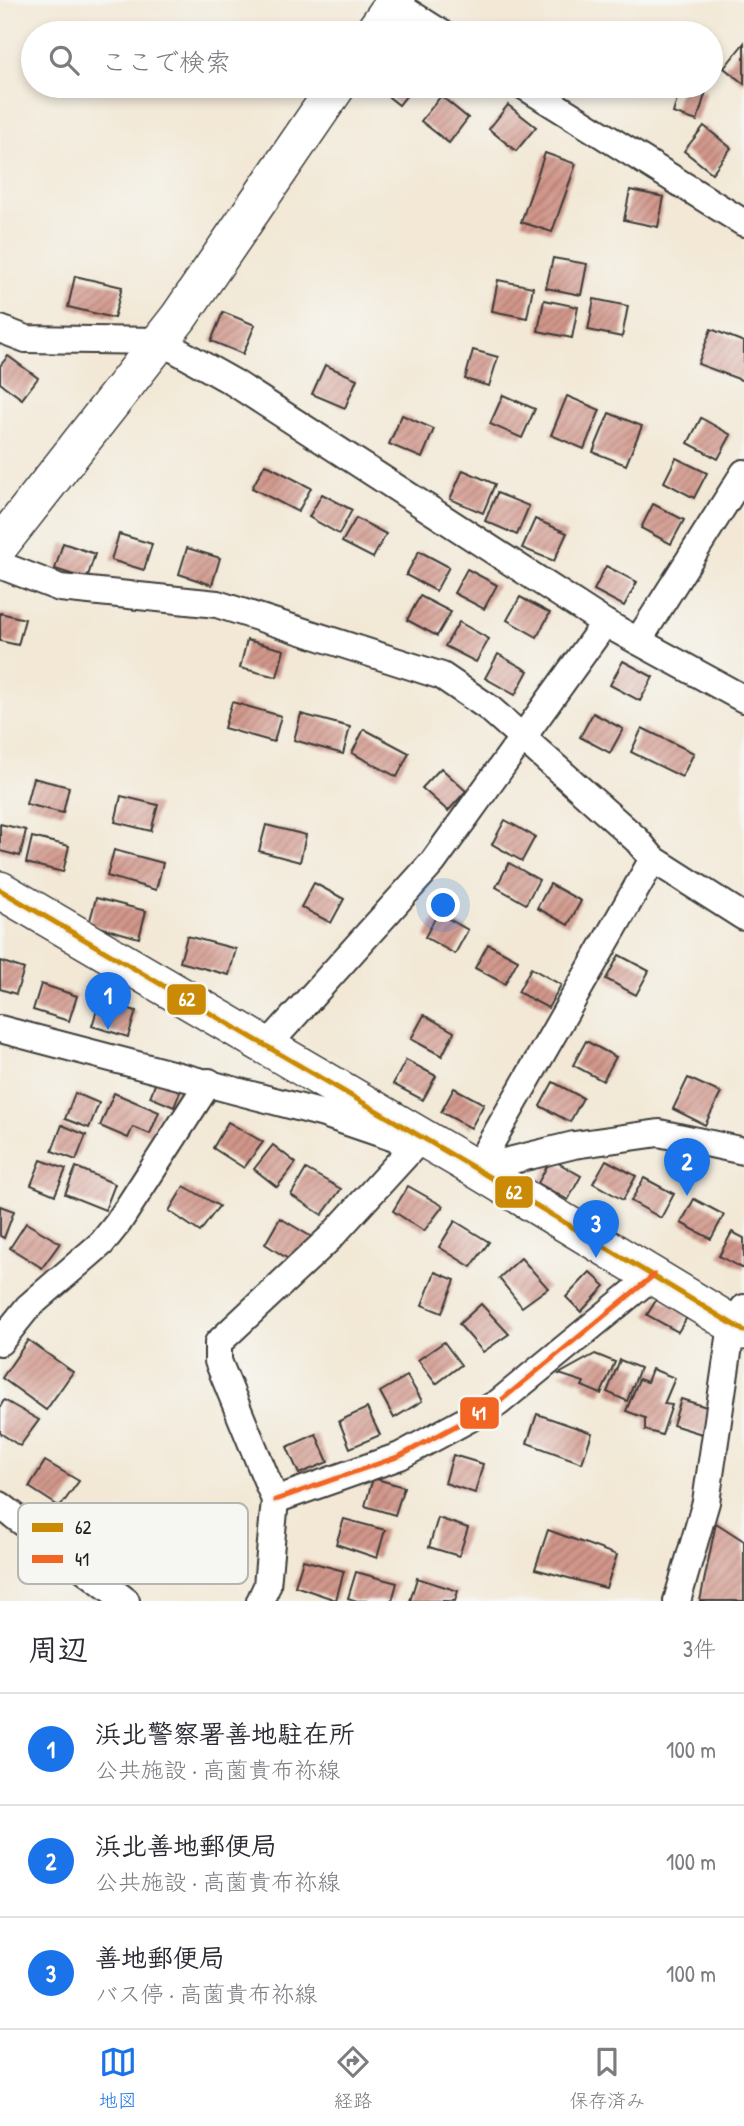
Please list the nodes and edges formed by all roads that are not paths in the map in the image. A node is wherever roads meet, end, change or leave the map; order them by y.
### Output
1 (393, 1) edge
2 (380, 21) edge
3 (423, 21) edge
4 (329, 98) edge
5 (543, 98) edge
6 (744, 223) edge
7 (0, 329) edge
8 (160, 341) junction
9 (744, 473) edge
10 (0, 545) edge
11 (0, 565) edge
12 (605, 623) junction
13 (638, 641) junction
14 (744, 699) edge
15 (523, 738) junction
16 (653, 859) junction
17 (0, 890) edge
18 (744, 917) edge
19 (0, 1029) edge
20 (266, 1047) junction
21 (209, 1082) junction
22 (415, 1145) junction
23 (744, 1151) edge
24 (476, 1169) junction
25 (654, 1275) junction
26 (740, 1321) edge
27 (0, 1342) edge
28 (275, 1500) junction
29 (0, 1505) edge
30 (18, 1519) edge
31 (104, 1584) edge
32 (126, 1601) edge
33 (260, 1601) edge
34 (677, 1601) edge

1 - 2 main road
1 - 3 street
4 - 8 main road
5 - 6 street
7 - 8 street
8 - 10 main road
8 - 12 street
9 - 13 street
11 - 15 street
12 - 13 street
12 - 15 street
13 - 14 street
15 - 16 street
15 - 20 street
16 - 18 street
16 - 24 street
17 - 20 main road
19 - 21 street
20 - 24 main road
21 - 22 street
21 - 27 street
22 - 24 street
22 - 28 street
23 - 24 street
24 - 25 main road
25 - 26 main road
25 - 28 street
26 - 34 street
28 - 33 street
29 - 30 street
31 - 32 street

